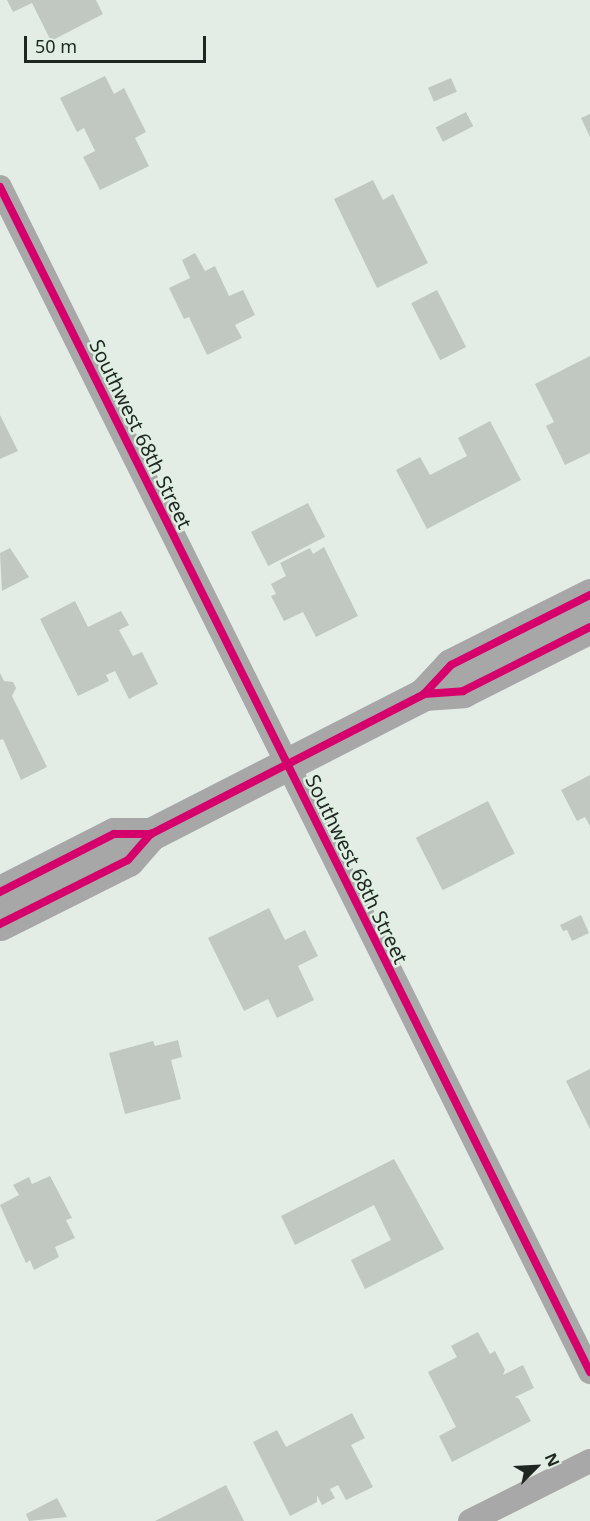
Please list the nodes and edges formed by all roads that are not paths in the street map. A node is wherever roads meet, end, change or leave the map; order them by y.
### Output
1 (0, 187) edge
2 (590, 595) edge
3 (590, 627) edge
4 (424, 694) junction
5 (287, 764) junction
6 (151, 834) junction
7 (0, 892) edge
8 (0, 924) edge
9 (590, 1372) edge
10 (590, 1461) edge
11 (470, 1521) edge

1 - 5 street, Southwest 68th Street
2 - 4 street
3 - 4 street
4 - 5 street
5 - 6 street
5 - 9 street, Southwest 68th Street
6 - 7 street
6 - 8 street
10 - 11 street

